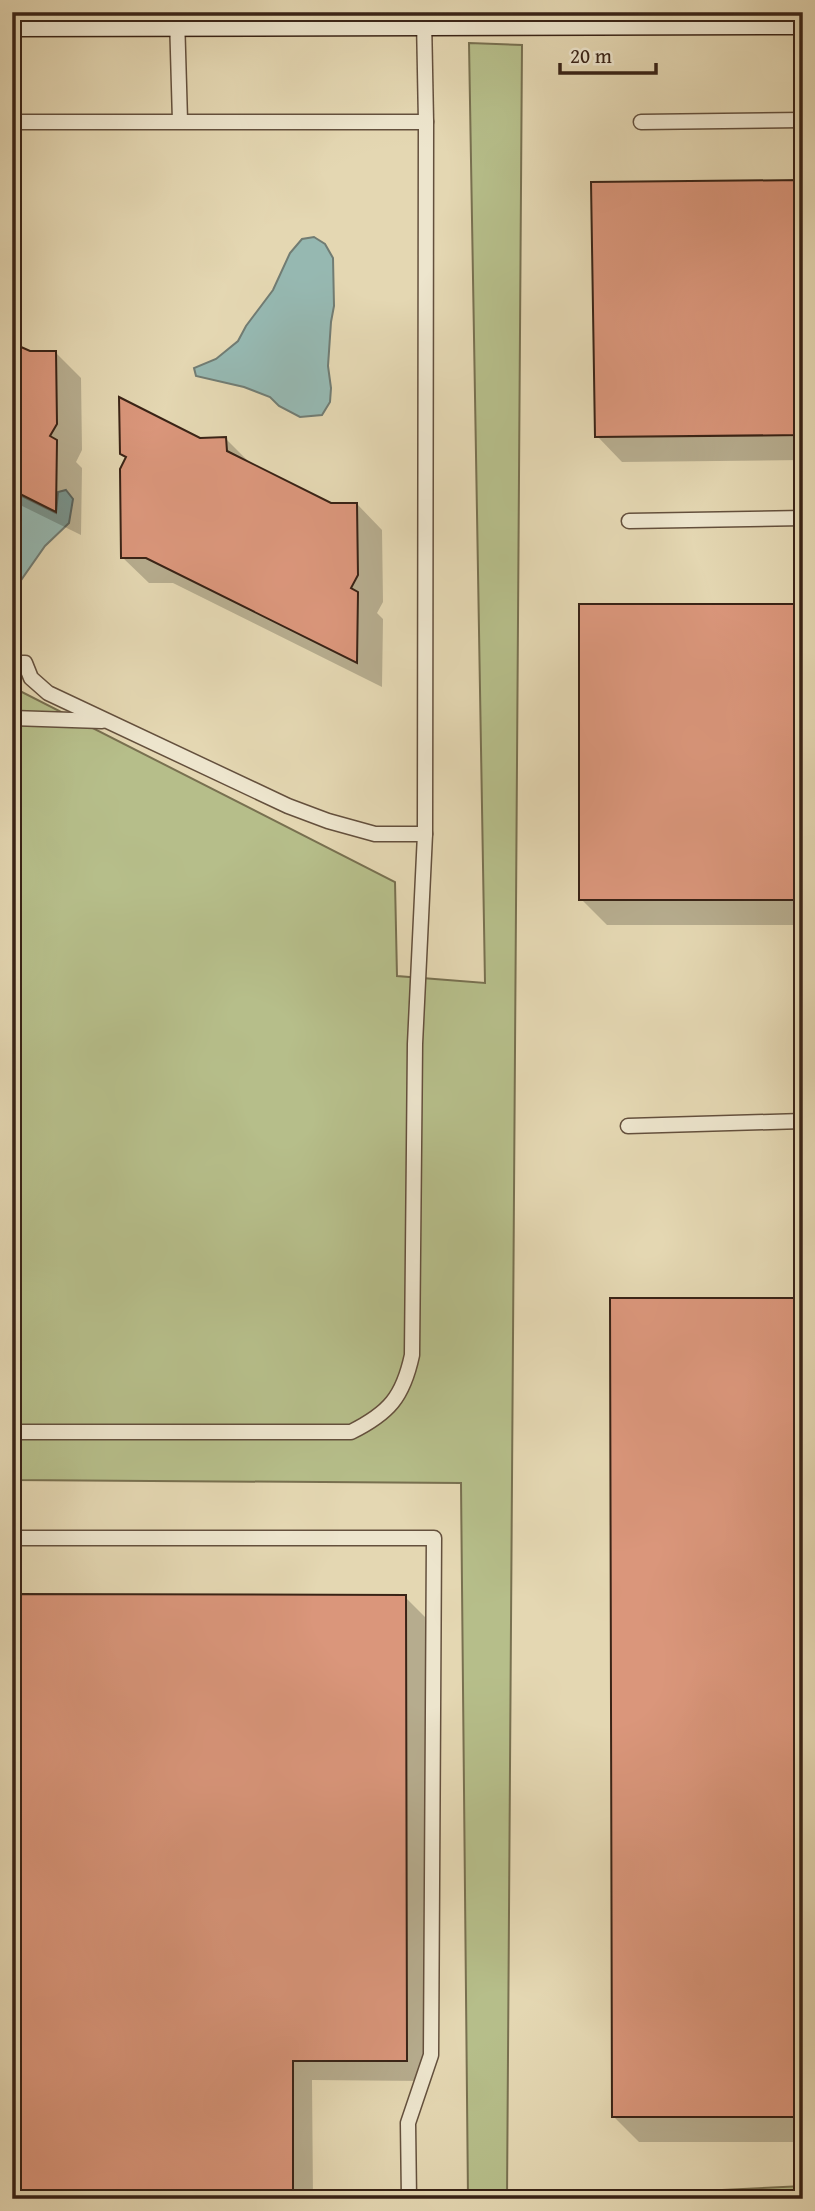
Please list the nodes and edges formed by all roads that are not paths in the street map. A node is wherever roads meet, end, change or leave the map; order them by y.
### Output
1 (177, 14) edge
2 (803, 15) edge
3 (12, 17) edge
4 (424, 17) junction
5 (803, 120) edge
6 (180, 121) junction
7 (12, 122) edge
8 (426, 122) junction
9 (641, 122) dead end
10 (803, 518) edge
11 (629, 521) dead end
12 (12, 663) edge
13 (12, 718) edge
14 (107, 721) junction
15 (425, 834) junction
16 (803, 1121) edge
17 (628, 1126) dead end
18 (12, 1432) edge
19 (12, 1538) edge
20 (409, 2199) edge

1 - 3 street
1 - 4 street
1 - 6 lane
2 - 4 street
4 - 8 lane
5 - 9 lane
6 - 7 lane
6 - 8 lane
8 - 15 lane
10 - 11 lane
12 - 14 lane
13 - 14 lane
14 - 15 lane
15 - 18 lane
16 - 17 lane
19 - 20 lane

